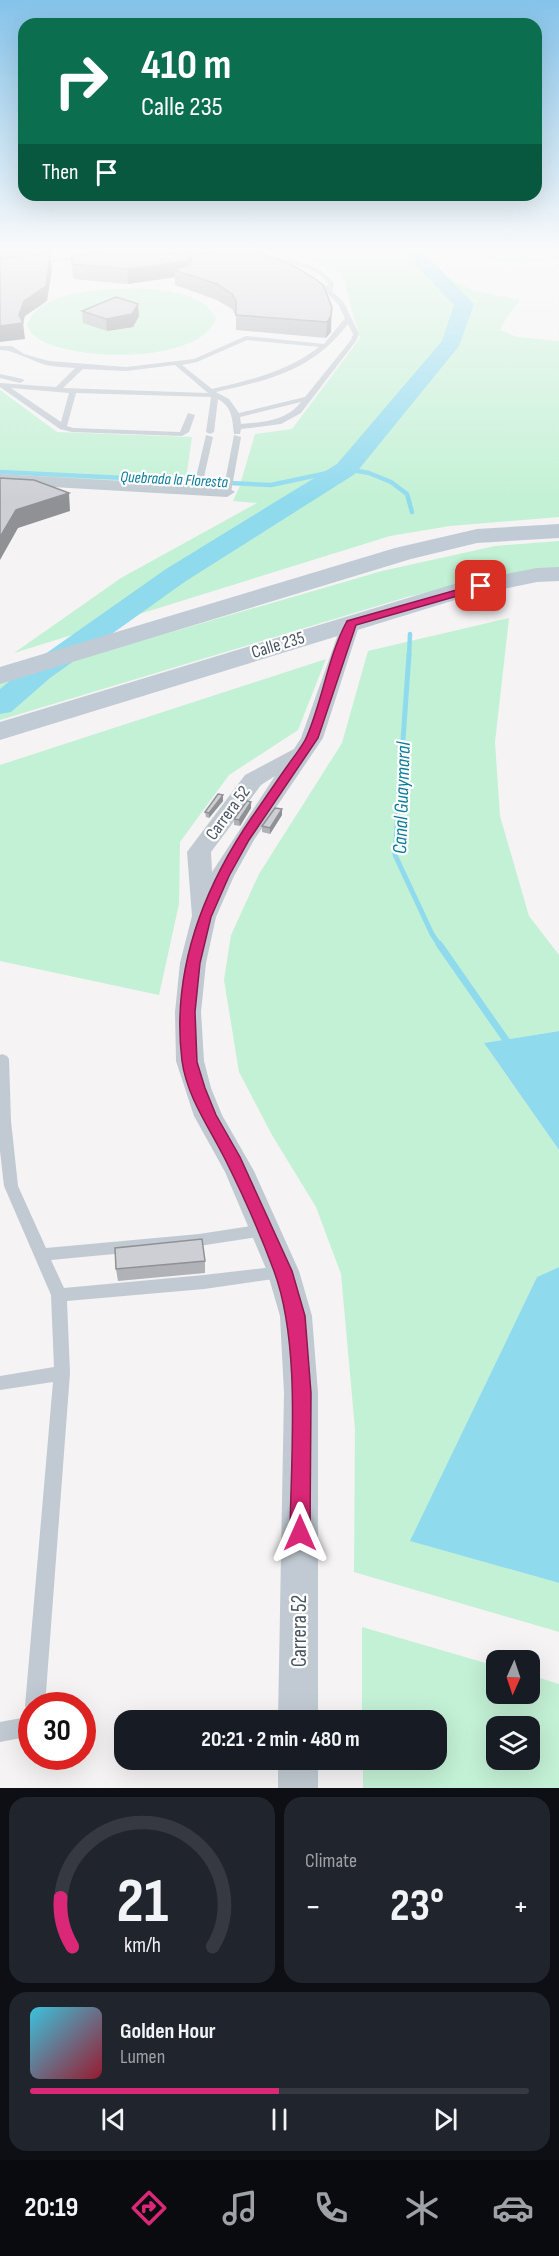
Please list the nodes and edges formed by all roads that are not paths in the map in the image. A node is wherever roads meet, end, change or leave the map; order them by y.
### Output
1 (336, 333) edge
2 (356, 333) edge
3 (325, 346) junction
4 (0, 348) edge
5 (178, 364) junction
6 (81, 367) junction
7 (0, 376) edge
8 (1, 385) edge
9 (58, 389) junction
10 (73, 391) junction
11 (213, 393) junction
12 (309, 398) junction
13 (191, 415) dead end
14 (237, 415) junction
15 (63, 427) junction
16 (238, 432) junction
17 (0, 480) edge
18 (197, 490) junction
19 (227, 492) joint
20 (559, 531) edge
21 (559, 574) edge
22 (351, 623) junction
23 (309, 636) junction
24 (340, 656) junction
25 (0, 676) edge
26 (0, 731) edge
27 (304, 750) junction
28 (253, 780) junction
29 (280, 786) junction
30 (204, 917) junction
31 (2, 1059) dead end
32 (2, 1121) edge
33 (264, 1230) junction
34 (41, 1255) junction
35 (284, 1271) junction
36 (59, 1295) junction
37 (62, 1373) junction
38 (0, 1383) edge
39 (36, 1692) edge
40 (298, 1710) edge
41 (18, 1729) edge
42 (0, 1732) edge
43 (298, 1770) edge
44 (298, 1788) edge

1 - 3 lane
2 - 12 lane
3 - 5 lane
3 - 11 lane
4 - 6 lane
5 - 6 lane
5 - 11 lane
6 - 9 lane
7 - 9 lane
8 - 9 lane
8 - 15 lane
9 - 10 lane
10 - 11 lane
10 - 15 lane
11 - 14 lane
11 - 18 lane
12 - 14 lane
12 - 16 lane
13 - 15 lane
14 - 16 lane
16 - 19 lane
17 - 18 street
18 - 19 street
20 - 25 main road
21 - 22 main road, Calle 235
22 - 23 main road, Calle 235
22 - 24 street, Carrera 52
23 - 24 street
23 - 26 main road, Calle 235
24 - 27 street, Carrera 52
27 - 28 street, Carrera 52
27 - 29 street, Carrera 52
28 - 29 street, Carrera 52
28 - 30 street, Carrera 52
29 - 30 street, Carrera 52
30 - 33 street, Carrera 52
31 - 32 lane
32 - 34 lane
33 - 34 lane
33 - 35 street, Carrera 52
34 - 36 lane
35 - 36 lane
35 - 40 street, Carrera 52
36 - 37 lane
37 - 38 lane
37 - 39 lane
41 - 42 lane
43 - 44 street

